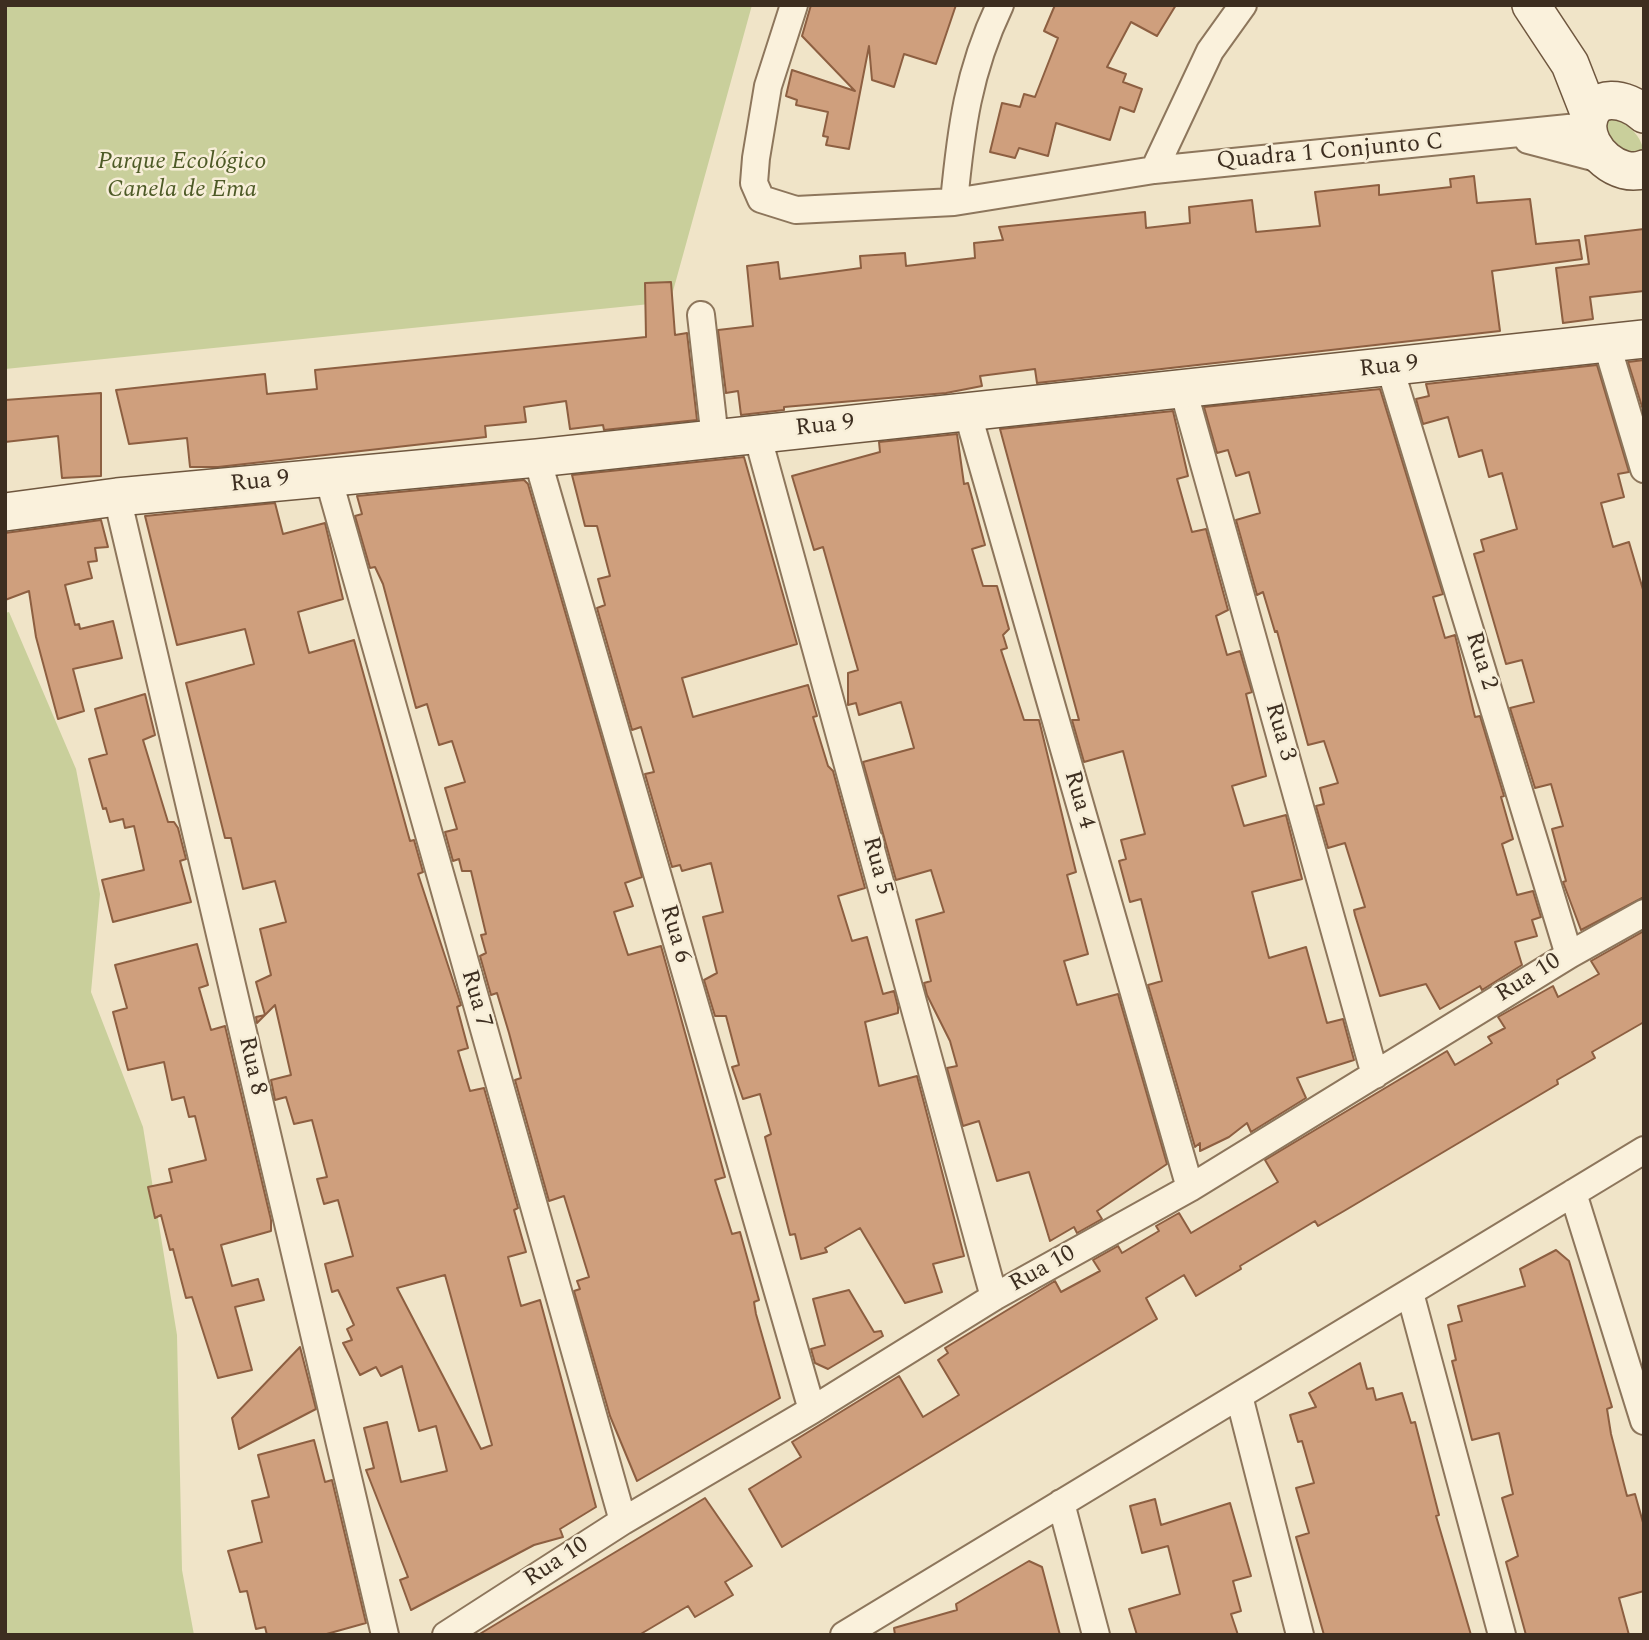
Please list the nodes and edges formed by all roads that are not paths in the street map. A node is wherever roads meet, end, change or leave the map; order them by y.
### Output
1 (794, 5) edge
2 (1000, 5) edge
3 (1243, 5) edge
4 (1531, 5) edge
5 (1611, 114) edge
6 (1505, 137) junction
7 (1608, 161) junction
8 (1644, 169) edge
9 (1154, 170) junction
10 (954, 202) junction
11 (701, 315) dead end
12 (1644, 339) edge
13 (1607, 345) junction
14 (1390, 368) junction
15 (1183, 389) junction
16 (967, 411) junction
17 (757, 434) junction
18 (715, 439) junction
19 (537, 458) junction
20 (1644, 470) edge
21 (328, 477) junction
22 (117, 497) junction
23 (5, 512) edge
24 (1644, 913) edge
25 (1569, 955) junction
26 (1375, 1075) junction
27 (1644, 1150) edge
28 (1190, 1188) junction
29 (1573, 1193) junction
30 (1410, 1293) junction
31 (994, 1297) junction
32 (1239, 1396) junction
33 (812, 1410) junction
34 (1644, 1421) edge
35 (1061, 1503) junction
36 (623, 1521) junction
37 (878, 1625) edge
38 (384, 1635) edge
39 (446, 1635) edge
40 (844, 1635) edge
41 (1096, 1635) edge
42 (1300, 1635) edge
43 (1502, 1635) edge

1 - 10 street, Quadra 1 Conjunto C
2 - 10 street
3 - 9 street
4 - 5 street
5 - 6 street
5 - 7 street
6 - 7 street
6 - 9 street, Quadra 1 Conjunto C
7 - 8 street
9 - 10 street, Quadra 1 Conjunto C
11 - 18 street
12 - 13 street, Rua 9
13 - 14 street, Rua 9
13 - 20 street
14 - 15 street, Rua 9
14 - 25 street, Rua 2
15 - 16 street, Rua 9
15 - 26 street, Rua 3
16 - 17 street, Rua 9
16 - 28 street, Rua 4
17 - 18 street, Rua 9
17 - 31 street, Rua 5
18 - 19 street, Rua 9
19 - 21 street, Rua 9
19 - 33 street, Rua 6
21 - 22 street, Rua 9
21 - 36 street, Rua 7
22 - 23 street, Rua 9
22 - 38 street, Rua 8
24 - 25 street, Rua 10
25 - 26 street, Rua 10
26 - 28 street, Rua 10
27 - 29 street
28 - 31 street, Rua 10
29 - 30 street
29 - 34 street
30 - 32 street
30 - 43 street
31 - 33 street, Rua 10
32 - 35 street
32 - 42 street
33 - 36 street, Rua 10
35 - 37 street
35 - 41 street
36 - 39 street, Rua 10
37 - 40 street

